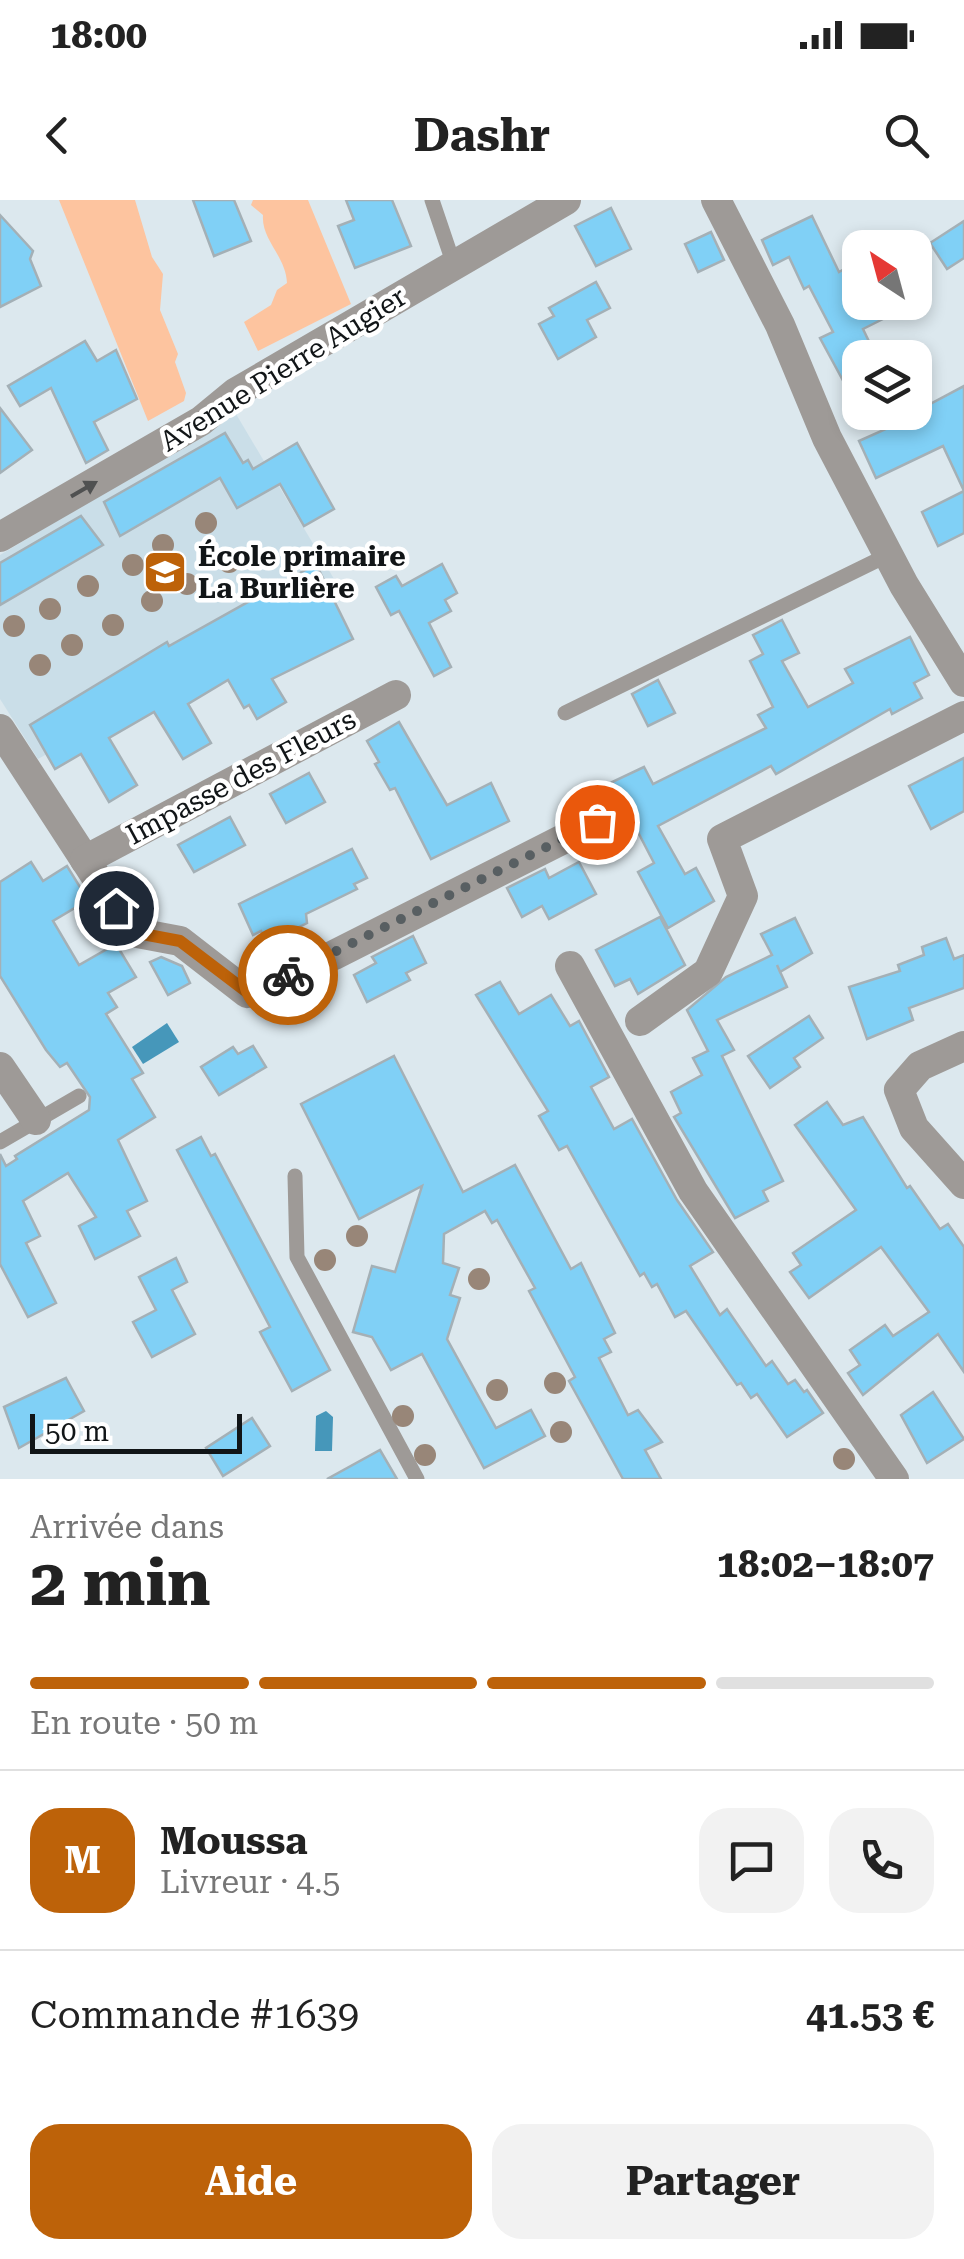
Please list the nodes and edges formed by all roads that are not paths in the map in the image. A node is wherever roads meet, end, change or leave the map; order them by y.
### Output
1 (432, 200) edge
2 (716, 200) edge
3 (549, 204) edge
4 (454, 265) junction
5 (0, 537) edge
6 (888, 555) junction
7 (964, 682) edge
8 (396, 695) dead end
9 (565, 713) dead end
10 (964, 716) edge
11 (0, 729) edge
12 (597, 822) dead end
13 (85, 860) junction
14 (570, 966) dead end
15 (640, 1021) dead end
16 (964, 1046) edge
17 (0, 1067) edge
18 (79, 1096) dead end
19 (36, 1120) junction
20 (0, 1142) edge
21 (295, 1176) dead end
22 (964, 1184) edge
23 (417, 1479) edge
24 (894, 1479) edge

1 - 4 lane
2 - 6 street
3 - 4 street, Avenue Pierre Augier
5 -> 4 street, Avenue Pierre Augier
6 - 7 street
6 - 9 lane
8 - 13 street, Impasse des Fleurs
10 - 15 street
11 - 13 street
12 - 13 street
14 - 24 street
16 - 22 street
17 - 19 street
18 - 19 lane
19 - 20 lane
21 - 23 lane

